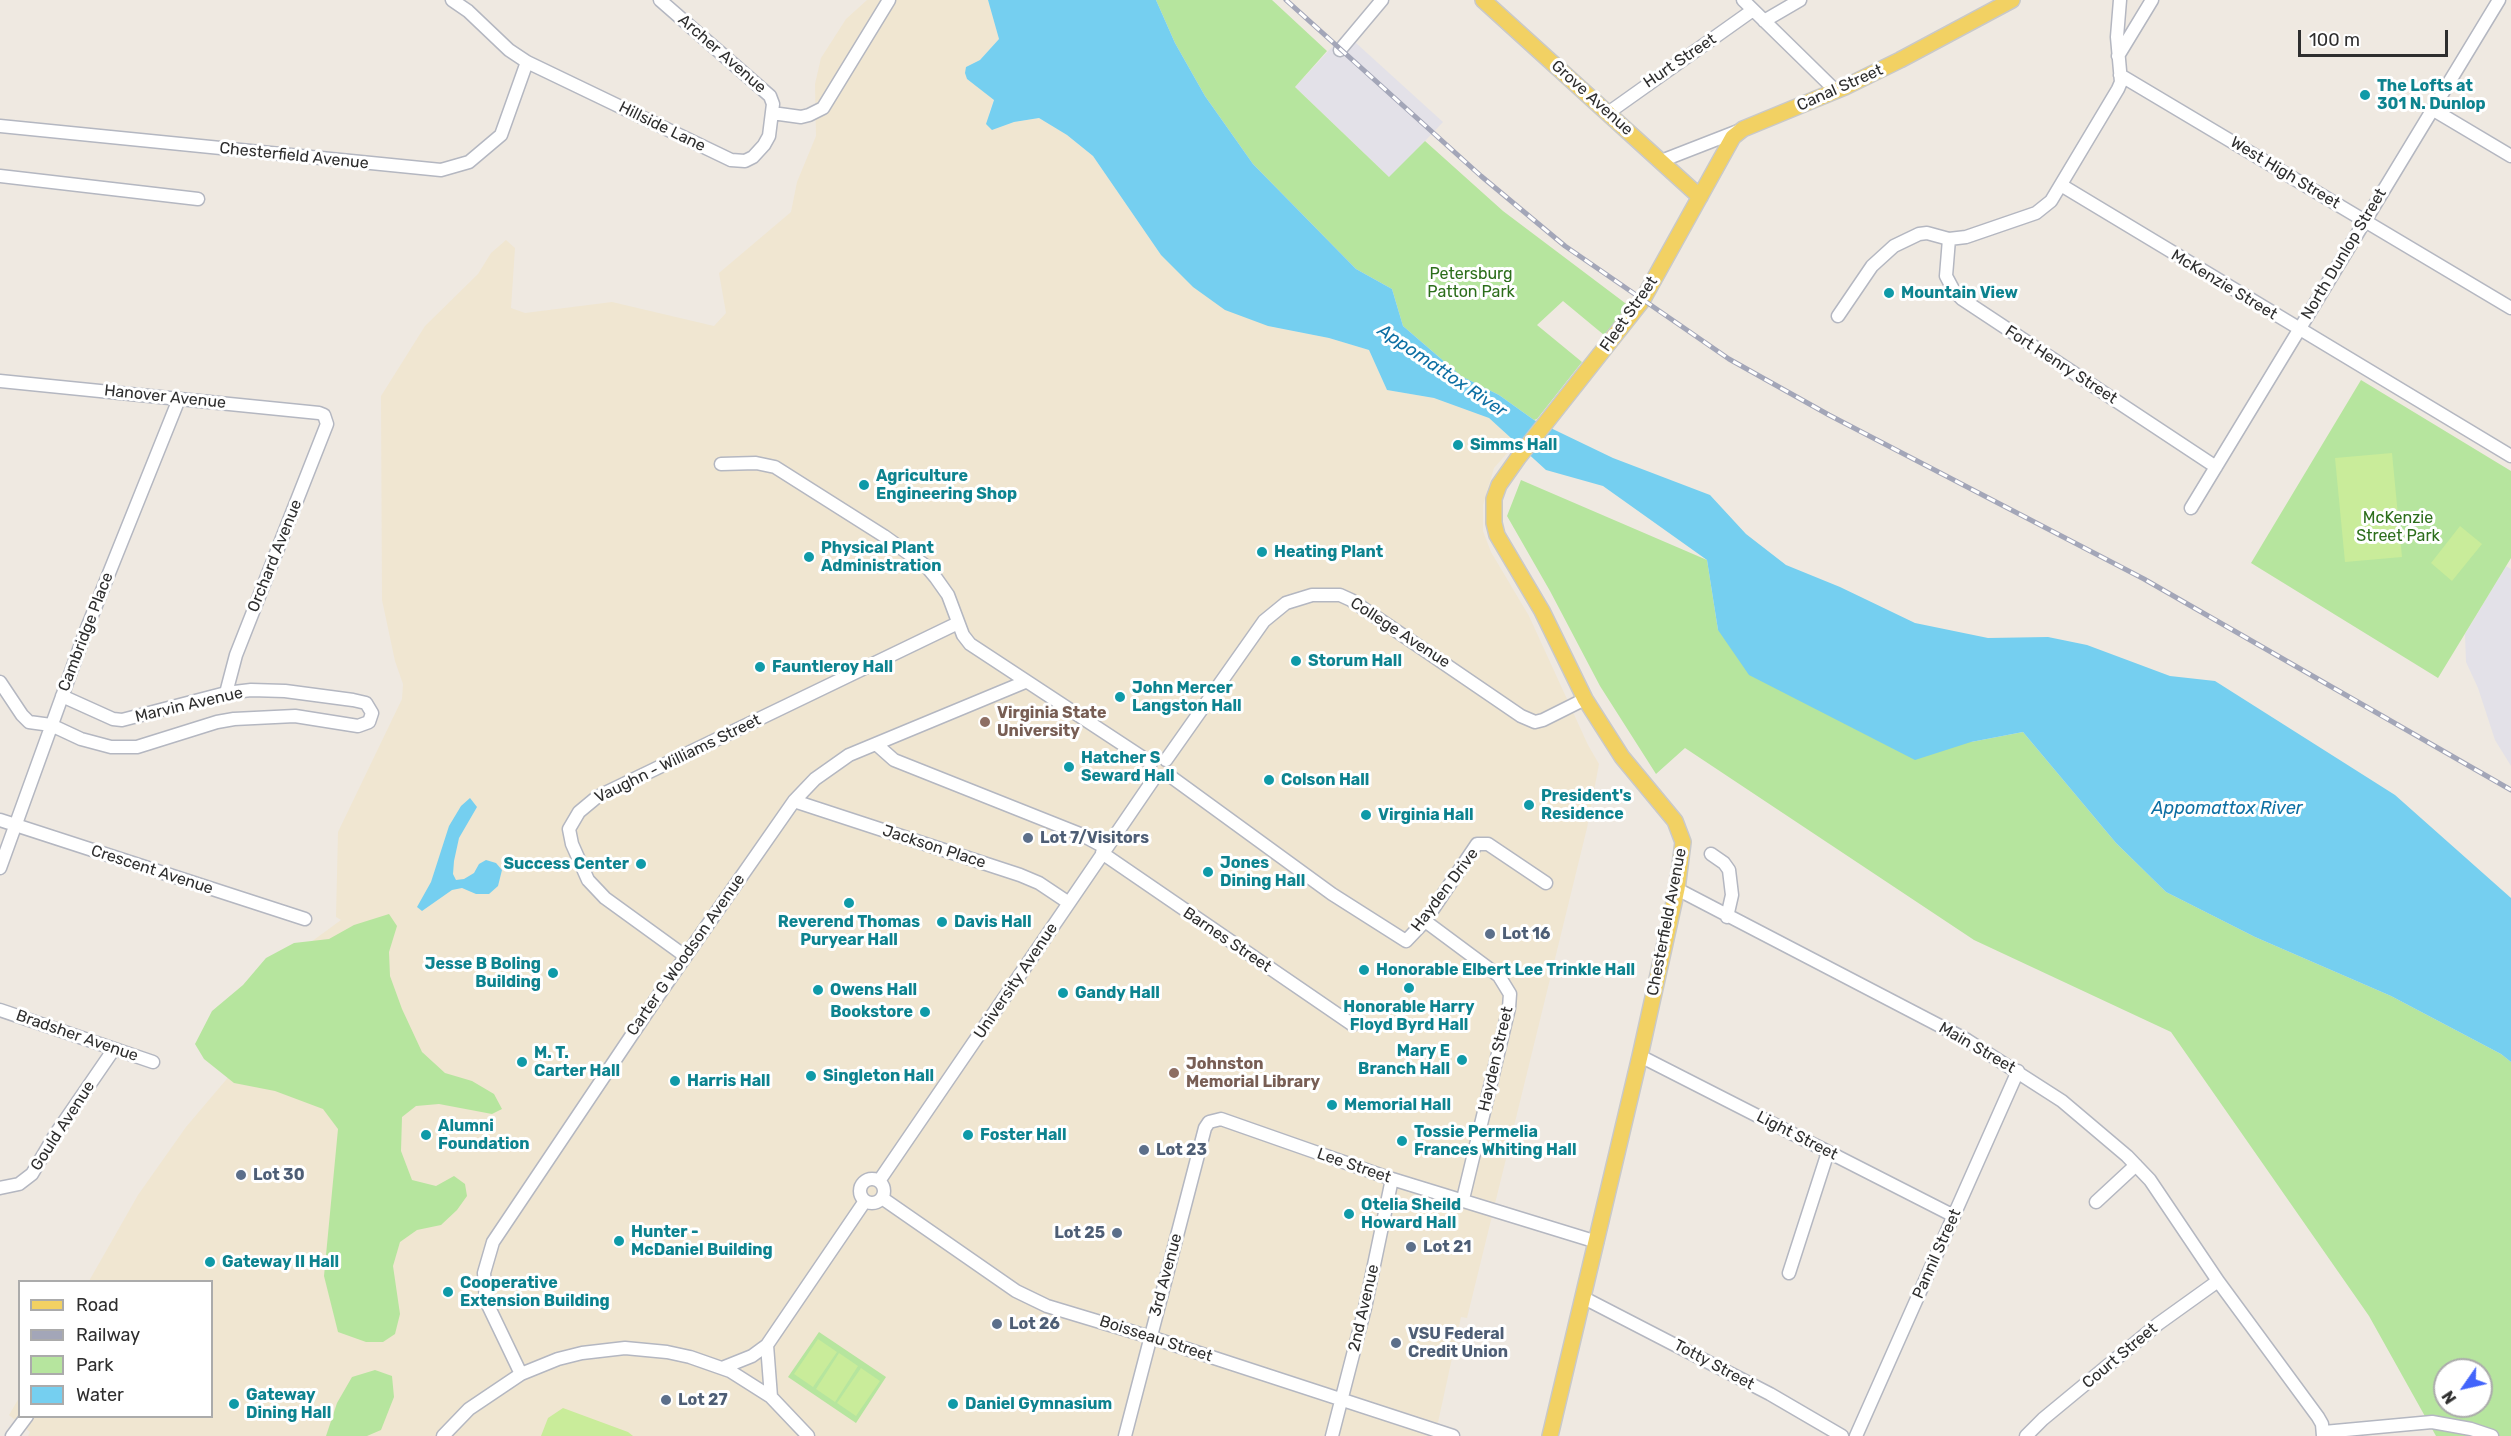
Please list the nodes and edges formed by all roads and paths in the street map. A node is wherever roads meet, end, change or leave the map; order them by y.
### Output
1 (452, 0) edge
2 (660, 0) edge
3 (889, 0) edge
4 (1382, 0) edge
5 (1483, 0) edge
6 (1743, 0) edge
7 (1800, 0) edge
8 (2012, 0) edge
9 (2120, 0) edge
10 (2152, 0) edge
11 (2499, 0) edge
12 (1753, 10) junction
13 (1764, 21) junction
14 (1340, 50) dead end
15 (2118, 57) junction
16 (527, 62) junction
17 (2120, 75) junction
18 (1836, 91) junction
19 (2432, 109) junction
20 (771, 113) junction
21 (1608, 113) junction
22 (0, 126) edge
23 (1743, 129) junction
24 (2511, 156) edge
25 (1661, 161) junction
26 (0, 176) edge
27 (2061, 185) junction
28 (1700, 197) junction
29 (198, 199) dead end
30 (2365, 221) junction
31 (1949, 239) junction
32 (2511, 308) edge
33 (1838, 316) dead end
34 (2298, 330) junction
35 (0, 381) edge
36 (179, 399) junction
37 (327, 419) joint
38 (2511, 456) edge
39 (1518, 458) joint
40 (721, 464) dead end
41 (2216, 468) junction
42 (2191, 508) dead end
43 (958, 623) junction
44 (0, 682) edge
45 (1025, 682) junction
46 (226, 693) junction
47 (62, 696) junction
48 (1585, 699) junction
49 (51, 725) junction
50 (876, 744) junction
51 (1166, 760) junction
52 (1151, 763) junction
53 (1170, 777) junction
54 (1153, 780) junction
55 (794, 801) junction
56 (0, 820) edge
57 (15, 825) junction
58 (1104, 851) junction
59 (1711, 854) dead end
60 (0, 868) edge
61 (1546, 883) dead end
62 (1677, 889) junction
63 (1069, 903) junction
64 (1727, 916) junction
65 (305, 919) dead end
66 (1425, 921) junction
67 (685, 956) junction
68 (0, 1010) edge
69 (1353, 1024) dead end
70 (114, 1049) junction
71 (1640, 1056) junction
72 (153, 1062) dead end
73 (2018, 1071) junction
74 (1215, 1120) joint
75 (1828, 1152) junction
76 (2136, 1165) junction
77 (1392, 1179) junction
78 (879, 1181) junction
79 (0, 1188) edge
80 (882, 1198) junction
81 (1463, 1199) junction
82 (865, 1202) junction
83 (2096, 1202) dead end
84 (1954, 1216) junction
85 (1597, 1242) junction
86 (1789, 1273) dead end
87 (2218, 1281) junction
88 (1584, 1298) junction
89 (1150, 1337) junction
90 (767, 1345) junction
91 (722, 1368) junction
92 (521, 1374) junction
93 (771, 1397) junction
94 (1341, 1399) junction
95 (26, 1418) edge
96 (2324, 1434) edge
97 (12, 1436) edge
98 (442, 1436) edge
99 (808, 1436) edge
100 (1125, 1436) edge
101 (1332, 1436) edge
102 (1453, 1436) edge
103 (1550, 1436) edge
104 (1842, 1436) edge
105 (1856, 1436) edge
106 (2026, 1436) edge
107 (2492, 1436) edge

1 - 16 street, Hillside Lane
2 - 20 street, Archer Avenue
3 - 20 street
4 - 14 street
5 - 21 main road, Grove Avenue
6 - 12 street
7 - 13 street
8 - 18 main road, Canal Street
9 - 15 street
10 - 15 street
11 - 19 street, North Dunlop Street
12 - 13 street
12 - 21 street, Hurt Street
13 - 18 street
15 - 17 street
16 - 20 street, Hillside Lane
16 - 22 street, Chesterfield Avenue
17 - 27 street
17 - 30 street, West High Street
18 - 23 main road, Canal Street
19 - 24 street
19 - 30 street, North Dunlop Street
21 - 25 main road, Grove Avenue
23 - 25 street, Canal Street
23 - 28 main road, Fleet Street
25 - 28 main road, Grove Avenue
26 - 29 street
27 - 31 street
27 - 34 street, McKenzie Street
28 - 39 main road, Fleet Street
30 - 32 street, West High Street
30 - 34 street, North Dunlop Street
31 - 33 street
31 - 41 street, Fort Henry Street
34 - 38 street, McKenzie Street
34 - 41 street, North Dunlop Street
35 - 36 street, Hanover Avenue
36 - 37 street, Hanover Avenue
36 - 47 street, Cambridge Place
37 - 46 street, Orchard Avenue
39 - 48 main road, Chesterfield Avenue
40 - 43 street
41 - 42 street, North Dunlop Street
43 - 45 street
43 - 67 street, Vaughn - Williams Street
44 - 49 street, Marvin Avenue
45 - 50 street, Carter G Woodson Avenue
45 - 52 street
46 - 47 street, Marvin Avenue
46 - 49 street, Marvin Avenue
47 - 49 street, Cambridge Place
48 - 51 street, College Avenue
48 - 62 main road, Chesterfield Avenue
49 - 57 street, Cambridge Place
50 - 55 street, Carter G Woodson Avenue
50 - 58 street, Barnes Street
51 - 52 street
51 - 53 street
52 - 54 street
53 - 54 street
53 - 66 street, Hayden Drive
54 - 58 street, University Avenue
55 - 63 street, Jackson Place
55 - 67 street, Carter G Woodson Avenue
56 - 57 street, Crescent Avenue
57 - 60 street, Cambridge Place
57 - 65 street, Crescent Avenue
58 - 63 street, University Avenue
58 - 69 street, Barnes Street
59 - 64 street
61 - 66 street, Hayden Drive
62 - 64 street, Main Street
62 - 71 main road, Chesterfield Avenue
63 - 78 street, University Avenue
64 - 73 street, Main Street
66 - 81 street, Hayden Street
67 - 92 street, Carter G Woodson Avenue
68 - 70 street, Bradsher Avenue
70 - 72 street, Bradsher Avenue
70 - 79 street, Gould Avenue
71 - 75 street, Light Street
71 - 85 main road, Chesterfield Avenue
73 - 76 street, Main Street
73 - 84 street, Pannil Street
74 - 77 street, Lee Street
74 - 89 street, 3rd Avenue
75 - 84 street, Light Street
75 - 86 street
76 - 83 street
76 - 87 street, Main Street
77 - 81 street, Lee Street
77 - 94 street, 2nd Avenue
78 - 80 street
78 - 82 street, University Avenue
80 - 82 street
80 - 89 street, Boisseau Street
81 - 85 street, Lee Street
82 - 90 street, University Avenue
84 - 105 street, Pannil Street
85 - 88 main road, Chesterfield Avenue
87 - 96 street, Main Street
87 - 106 street, Court Street
88 - 103 main road, Chesterfield Avenue
88 - 104 street, Totty Street
89 - 94 street, Boisseau Street
89 - 100 street, 3rd Avenue
90 - 91 street, University Avenue
90 - 93 street
91 - 92 street
91 - 93 street
92 - 98 street
93 - 99 street
94 - 101 street, 2nd Avenue
94 - 102 street, Boisseau Street
95 - 97 street
96 - 107 street

